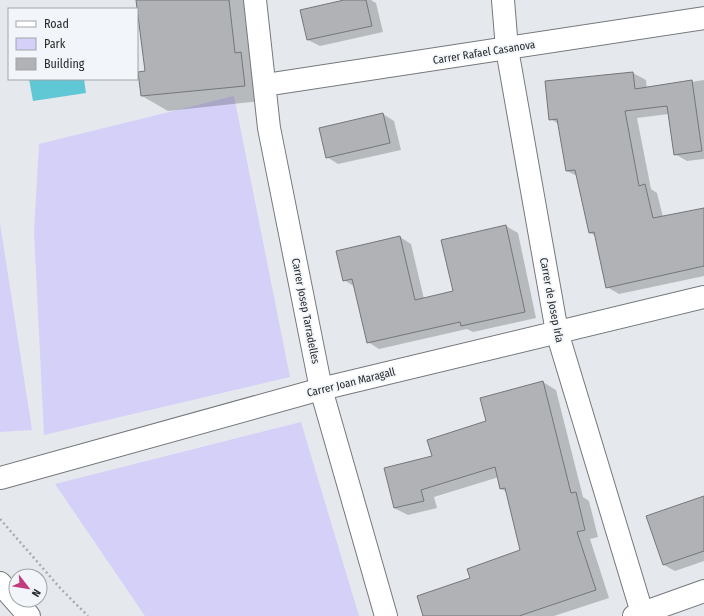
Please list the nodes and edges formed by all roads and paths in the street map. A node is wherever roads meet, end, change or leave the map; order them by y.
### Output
1 (255, 0) edge
2 (503, 0) edge
3 (704, 18) edge
4 (507, 49) junction
5 (265, 85) junction
6 (704, 297) edge
7 (557, 332) junction
8 (321, 389) junction
9 (1, 478) dead end
10 (0, 519) edge
11 (0, 583) edge
12 (704, 591) edge
13 (640, 615) edge
14 (29, 616) edge
15 (88, 616) edge
16 (386, 616) edge

1 - 5 street, Carrer Josep Tarradelles
2 - 4 street, Carrer de Josep Irla
3 - 4 street, Carrer Rafael Casanova
4 - 5 street, Carrer Rafael Casanova
4 - 7 street, Carrer de Josep Irla
5 - 8 street, Carrer Josep Tarradelles
6 - 7 street, Carrer Joan Maragall
7 - 8 street, Carrer Joan Maragall
7 - 13 street, Carrer de Josep Irla
8 - 9 street, Carrer Joan Maragall
8 - 16 street, Carrer Josep Tarradelles
10 - 15 path
11 - 14 street
12 - 13 street

